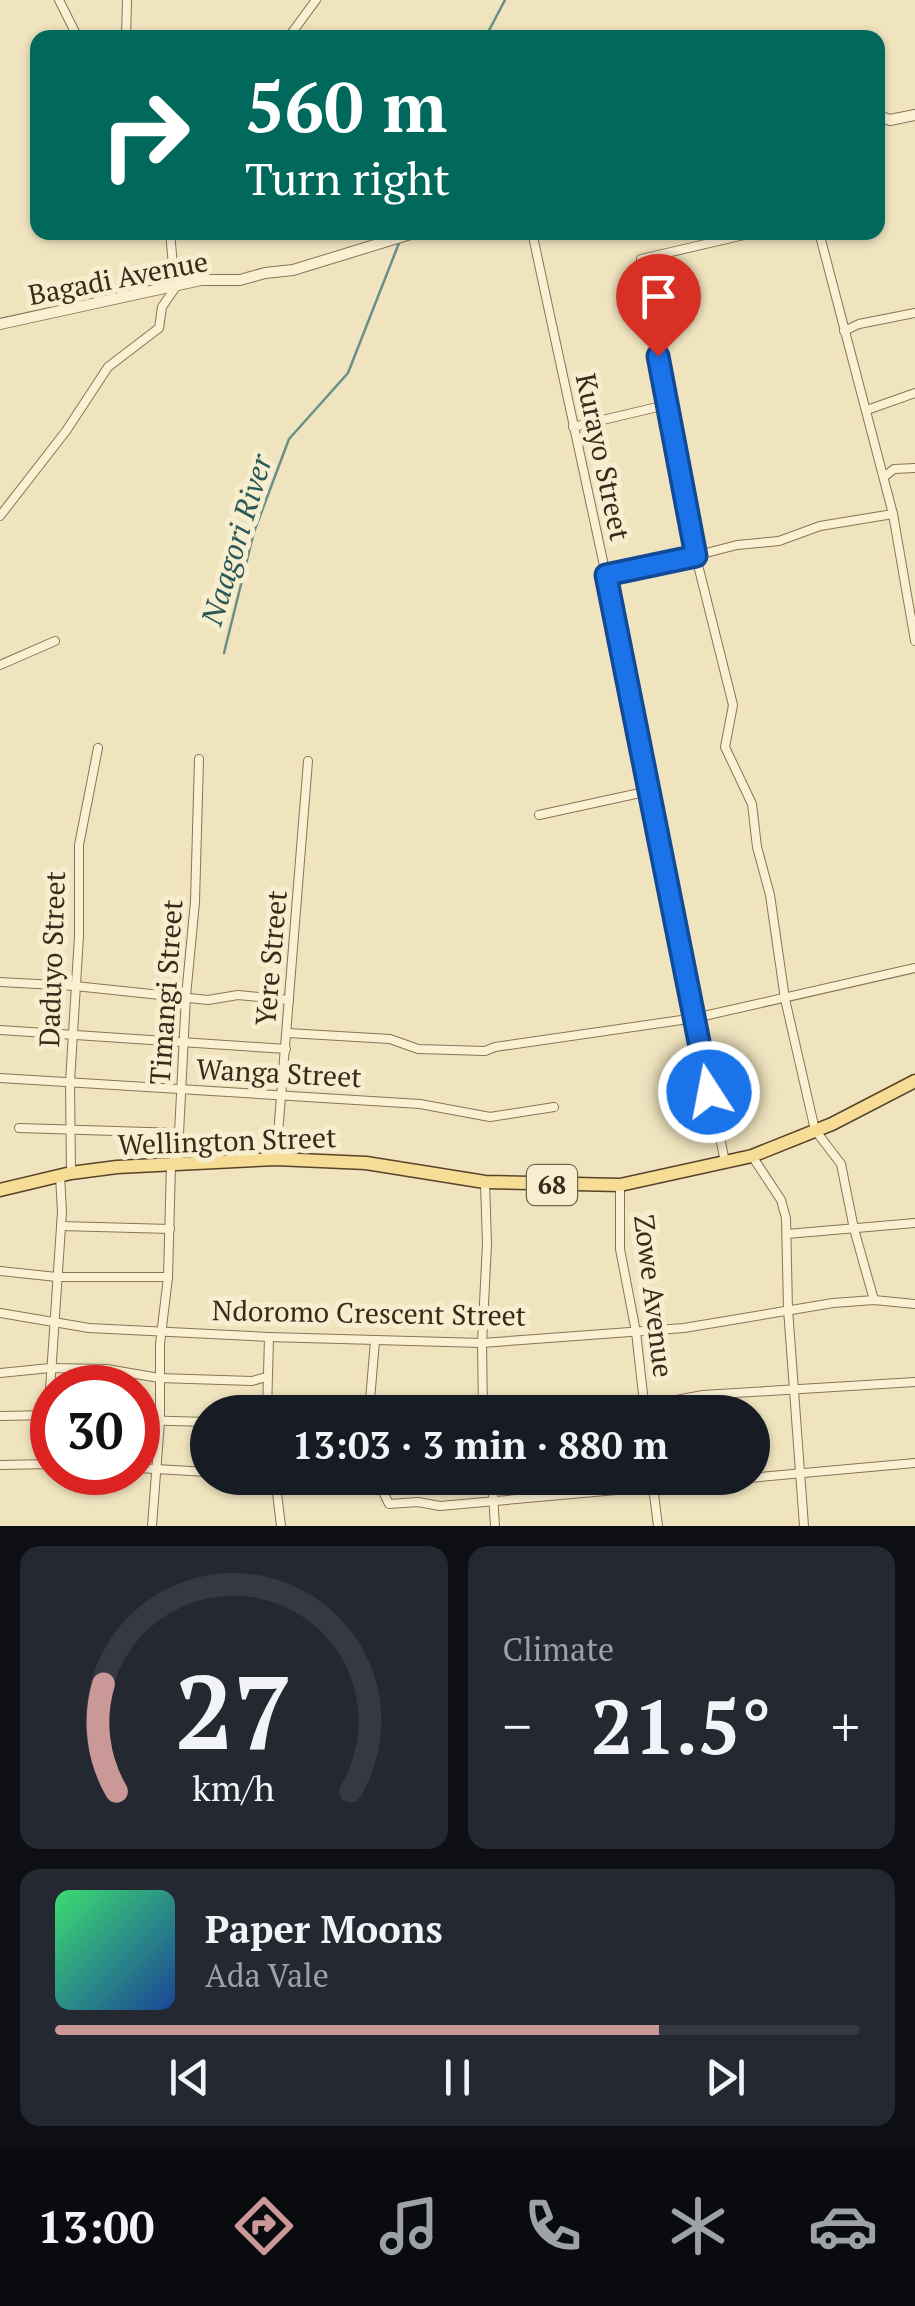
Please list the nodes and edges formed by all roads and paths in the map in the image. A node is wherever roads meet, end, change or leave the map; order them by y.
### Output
1 (58, 0) edge
2 (127, 0) edge
3 (316, 0) edge
4 (74, 30) edge
5 (126, 30) edge
6 (294, 30) edge
7 (915, 114) edge
8 (885, 118) edge
9 (171, 240) edge
10 (392, 240) edge
11 (534, 240) edge
12 (723, 240) edge
13 (821, 240) edge
14 (174, 288) junction
15 (915, 312) edge
16 (0, 324) edge
17 (844, 331) junction
18 (915, 392) edge
19 (666, 406) junction
20 (867, 410) junction
21 (573, 428) junction
22 (915, 468) edge
23 (884, 477) junction
24 (893, 514) junction
25 (0, 516) edge
26 (696, 556) junction
27 (606, 575) junction
28 (912, 618) edge
29 (55, 641) dead end
30 (915, 641) edge
31 (0, 666) edge
32 (98, 748) dead end
33 (198, 759) dead end
34 (308, 761) dead end
35 (649, 794) junction
36 (539, 815) dead end
37 (915, 968) edge
38 (0, 982) edge
39 (75, 986) junction
40 (186, 996) junction
41 (785, 999) junction
42 (289, 1000) junction
43 (695, 1018) junction
44 (0, 1030) edge
45 (288, 1033) junction
46 (71, 1034) junction
47 (185, 1042) junction
48 (286, 1049) junction
49 (0, 1078) edge
50 (915, 1081) edge
51 (70, 1082) junction
52 (180, 1090) junction
53 (283, 1094) junction
54 (554, 1107) dead end
55 (19, 1128) dead end
56 (70, 1130) junction
57 (815, 1130) junction
58 (179, 1133) junction
59 (752, 1156) junction
60 (276, 1159) junction
61 (725, 1162) junction
62 (170, 1165) junction
63 (66, 1174) junction
64 (484, 1182) junction
65 (620, 1185) junction
66 (0, 1190) edge
67 (915, 1223) edge
68 (61, 1226) junction
69 (854, 1229) junction
70 (170, 1230) junction
71 (788, 1234) junction
72 (0, 1272) edge
73 (57, 1276) junction
74 (168, 1276) junction
75 (874, 1300) junction
76 (915, 1304) edge
77 (788, 1310) junction
78 (0, 1312) edge
79 (54, 1322) junction
80 (163, 1329) junction
81 (636, 1332) junction
82 (269, 1338) junction
83 (375, 1340) junction
84 (482, 1343) junction
85 (50, 1365) edge
86 (160, 1366) edge
87 (30, 1370) edge
88 (0, 1373) edge
89 (266, 1377) junction
90 (160, 1378) edge
91 (915, 1382) edge
92 (796, 1389) junction
93 (267, 1395) edge
94 (370, 1395) edge
95 (483, 1395) edge
96 (643, 1395) edge
97 (703, 1395) edge
98 (30, 1415) edge
99 (0, 1416) edge
100 (160, 1420) edge
101 (190, 1421) edge
102 (30, 1464) edge
103 (915, 1464) edge
104 (0, 1465) edge
105 (160, 1467) edge
106 (190, 1470) edge
107 (801, 1474) junction
108 (770, 1476) edge
109 (154, 1495) edge
110 (277, 1495) edge
111 (384, 1495) edge
112 (493, 1495) edge
113 (544, 1495) edge
114 (654, 1495) edge
115 (493, 1501) junction
116 (152, 1526) edge
117 (281, 1526) edge
118 (495, 1526) edge
119 (658, 1526) edge
120 (804, 1526) edge

1 - 4 street
2 - 5 street
3 - 6 street
7 - 8 street
9 - 14 street
10 - 14 street, Bagadi Avenue
11 - 21 street, Kurayo Street
12 - 19 street
13 - 17 street
14 - 16 street, Bagadi Avenue
14 - 25 street
15 - 17 street
17 - 20 street
18 - 20 street
19 - 21 street
19 - 26 street
20 - 23 street
21 - 27 street, Kurayo Street
22 - 23 street
23 - 24 street
24 - 26 street
24 - 28 street
26 - 27 street
26 - 41 street
27 - 35 street, Kurayo Street
28 - 30 street
29 - 31 street
32 - 39 street, Daduyo Street
33 - 40 street, Timangi Street
34 - 42 street, Yere Street
35 - 36 street
35 - 43 street, Kurayo Street
37 - 41 street
38 - 39 street
39 - 40 street
39 - 46 street, Daduyo Street
40 - 42 street
40 - 47 street, Timangi Street
41 - 43 street
41 - 57 street
42 - 45 street, Yere Street
43 - 45 street
43 - 61 street, Kurayo Street
44 - 46 street
45 - 48 street, Yere Street
46 - 47 street
46 - 51 street, Daduyo Street
47 - 48 street
47 - 52 street, Timangi Street
48 - 53 street, Yere Street
49 - 51 street, Wanga Street
50 - 57 main road, Wellington Street / 68
51 - 52 street, Wanga Street
51 - 56 street, Daduyo Street
52 - 53 street, Wanga Street
52 - 58 street, Timangi Street
53 - 54 street, Wanga Street
53 - 60 street, Yere Street
55 - 56 street
56 - 58 street
56 - 63 street, Daduyo Street
57 - 59 main road, Wellington Street / 68
57 - 69 street
58 - 62 street, Timangi Street
59 - 61 main road, Wellington Street / 68
59 - 71 street
60 - 62 main road, Wellington Street / 68
60 - 64 main road, Wellington Street / 68
61 - 65 main road, Wellington Street / 68
62 - 63 main road, Wellington Street / 68
62 - 70 street, Timangi Street
63 - 66 main road, Wellington Street / 68
63 - 68 street, Daduyo Street
64 - 65 main road, Wellington Street / 68
64 - 84 street
65 - 81 street, Zowe Avenue
67 - 69 street
68 - 70 street
68 - 73 street, Daduyo Street
69 - 71 street
69 - 75 street
70 - 74 street, Timangi Street
71 - 77 street
72 - 73 street
73 - 74 street
73 - 79 street, Daduyo Street
74 - 80 street, Timangi Street
75 - 76 street, Ndoromo Crescent Street
75 - 77 street, Ndoromo Crescent Street
77 - 81 street, Ndoromo Crescent Street
77 - 92 street
78 - 79 street, Ndoromo Crescent Street
79 - 80 street, Ndoromo Crescent Street
79 - 85 street, Daduyo Street
80 - 82 street, Ndoromo Crescent Street
80 - 86 street, Timangi Street
81 - 84 street, Ndoromo Crescent Street
81 - 96 street, Zowe Avenue
82 - 83 street, Ndoromo Crescent Street
82 - 89 street
83 - 84 street, Ndoromo Crescent Street
83 - 94 street
84 - 95 street
87 - 88 street
89 - 90 street
89 - 93 street
91 - 92 street
92 - 97 street
92 - 107 street
98 - 99 street
100 - 101 street
102 - 104 street
103 - 107 street
105 - 106 street
107 - 108 street
107 - 120 street
109 - 116 street, Timangi Street
110 - 117 street
111 - 115 street
112 - 115 street
113 - 115 street
114 - 119 street
115 - 118 street

